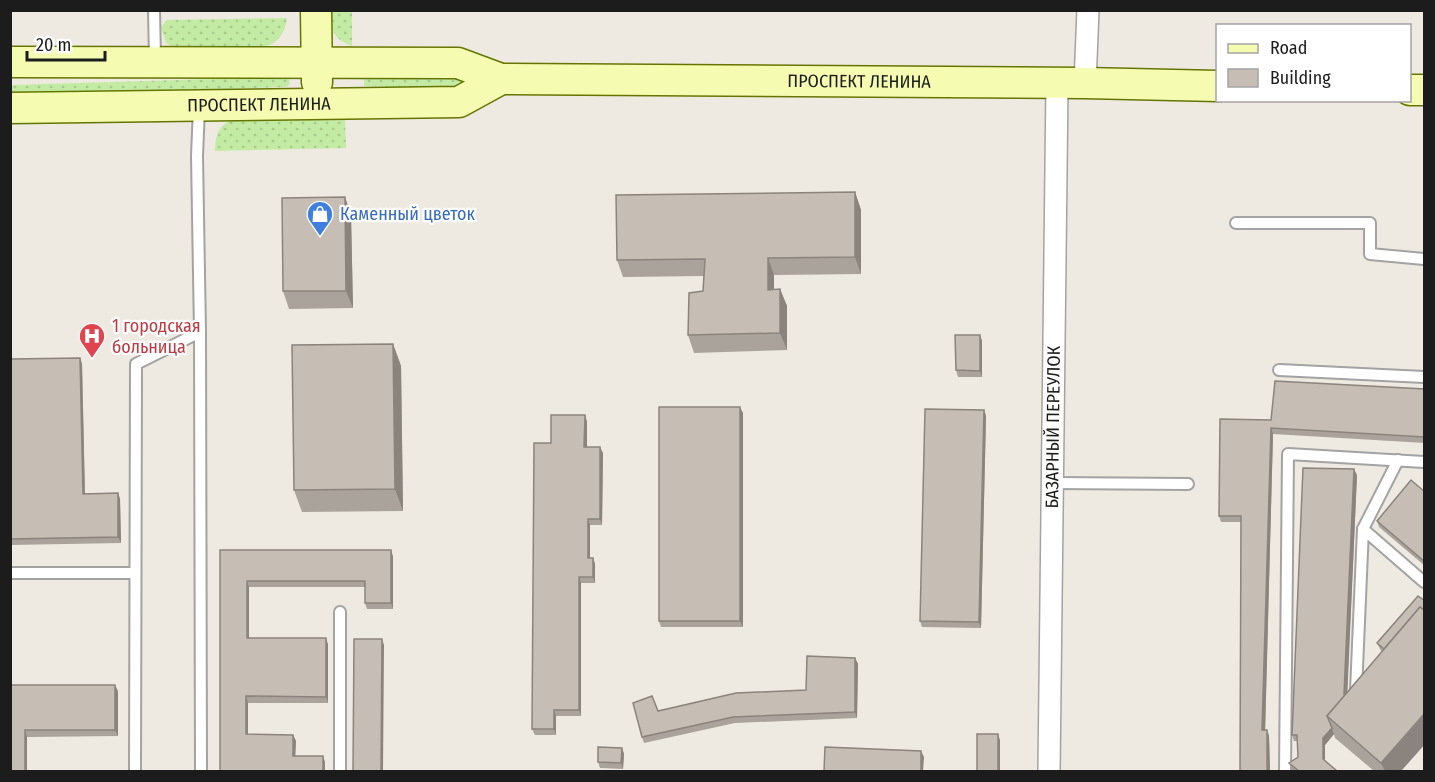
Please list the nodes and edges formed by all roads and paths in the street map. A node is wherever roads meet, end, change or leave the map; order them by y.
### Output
1 (154, 10) edge
2 (316, 10) edge
3 (1088, 10) edge
4 (10, 62) edge
5 (155, 63) junction
6 (317, 63) junction
7 (501, 79) junction
8 (1071, 83) junction
9 (1216, 86) edge
10 (317, 103) junction
11 (200, 105) junction
12 (10, 108) edge
13 (1236, 223) dead end
14 (1425, 259) edge
15 (200, 332) junction
16 (1279, 370) dead end
17 (1425, 377) edge
18 (1398, 460) junction
19 (1425, 462) edge
20 (1052, 483) junction
21 (1188, 484) dead end
22 (1363, 529) junction
23 (10, 573) edge
24 (135, 573) junction
25 (1425, 582) edge
26 (340, 612) dead end
27 (1356, 691) edge
28 (135, 771) edge
29 (201, 771) edge
30 (340, 771) edge
31 (1049, 771) edge
32 (1285, 771) edge

1 - 5 lane
2 - 6 main road
3 - 8 street, БАЗАРНЫЙ ПЕРЕУЛОК
4 - 5 main road, ПРОСПЕКТ ЛЕНИНА
5 - 6 main road, ПРОСПЕКТ ЛЕНИНА
6 - 7 main road, ПРОСПЕКТ ЛЕНИНА
6 - 10 main road
7 - 8 main road, ПРОСПЕКТ ЛЕНИНА
7 - 10 main road, ПРОСПЕКТ ЛЕНИНА
8 - 9 main road, ПРОСПЕКТ ЛЕНИНА
8 - 20 street, БАЗАРНЫЙ ПЕРЕУЛОК
10 - 11 main road, ПРОСПЕКТ ЛЕНИНА
11 - 12 main road, ПРОСПЕКТ ЛЕНИНА
11 - 15 lane
13 - 14 lane
15 - 24 lane
15 - 29 lane
16 - 17 lane
18 - 19 lane
18 - 22 lane
18 - 32 lane
20 - 21 lane
20 - 31 street, БАЗАРНЫЙ ПЕРЕУЛОК
22 - 25 lane
22 - 27 lane
23 - 24 lane
24 - 28 lane
26 - 30 lane

